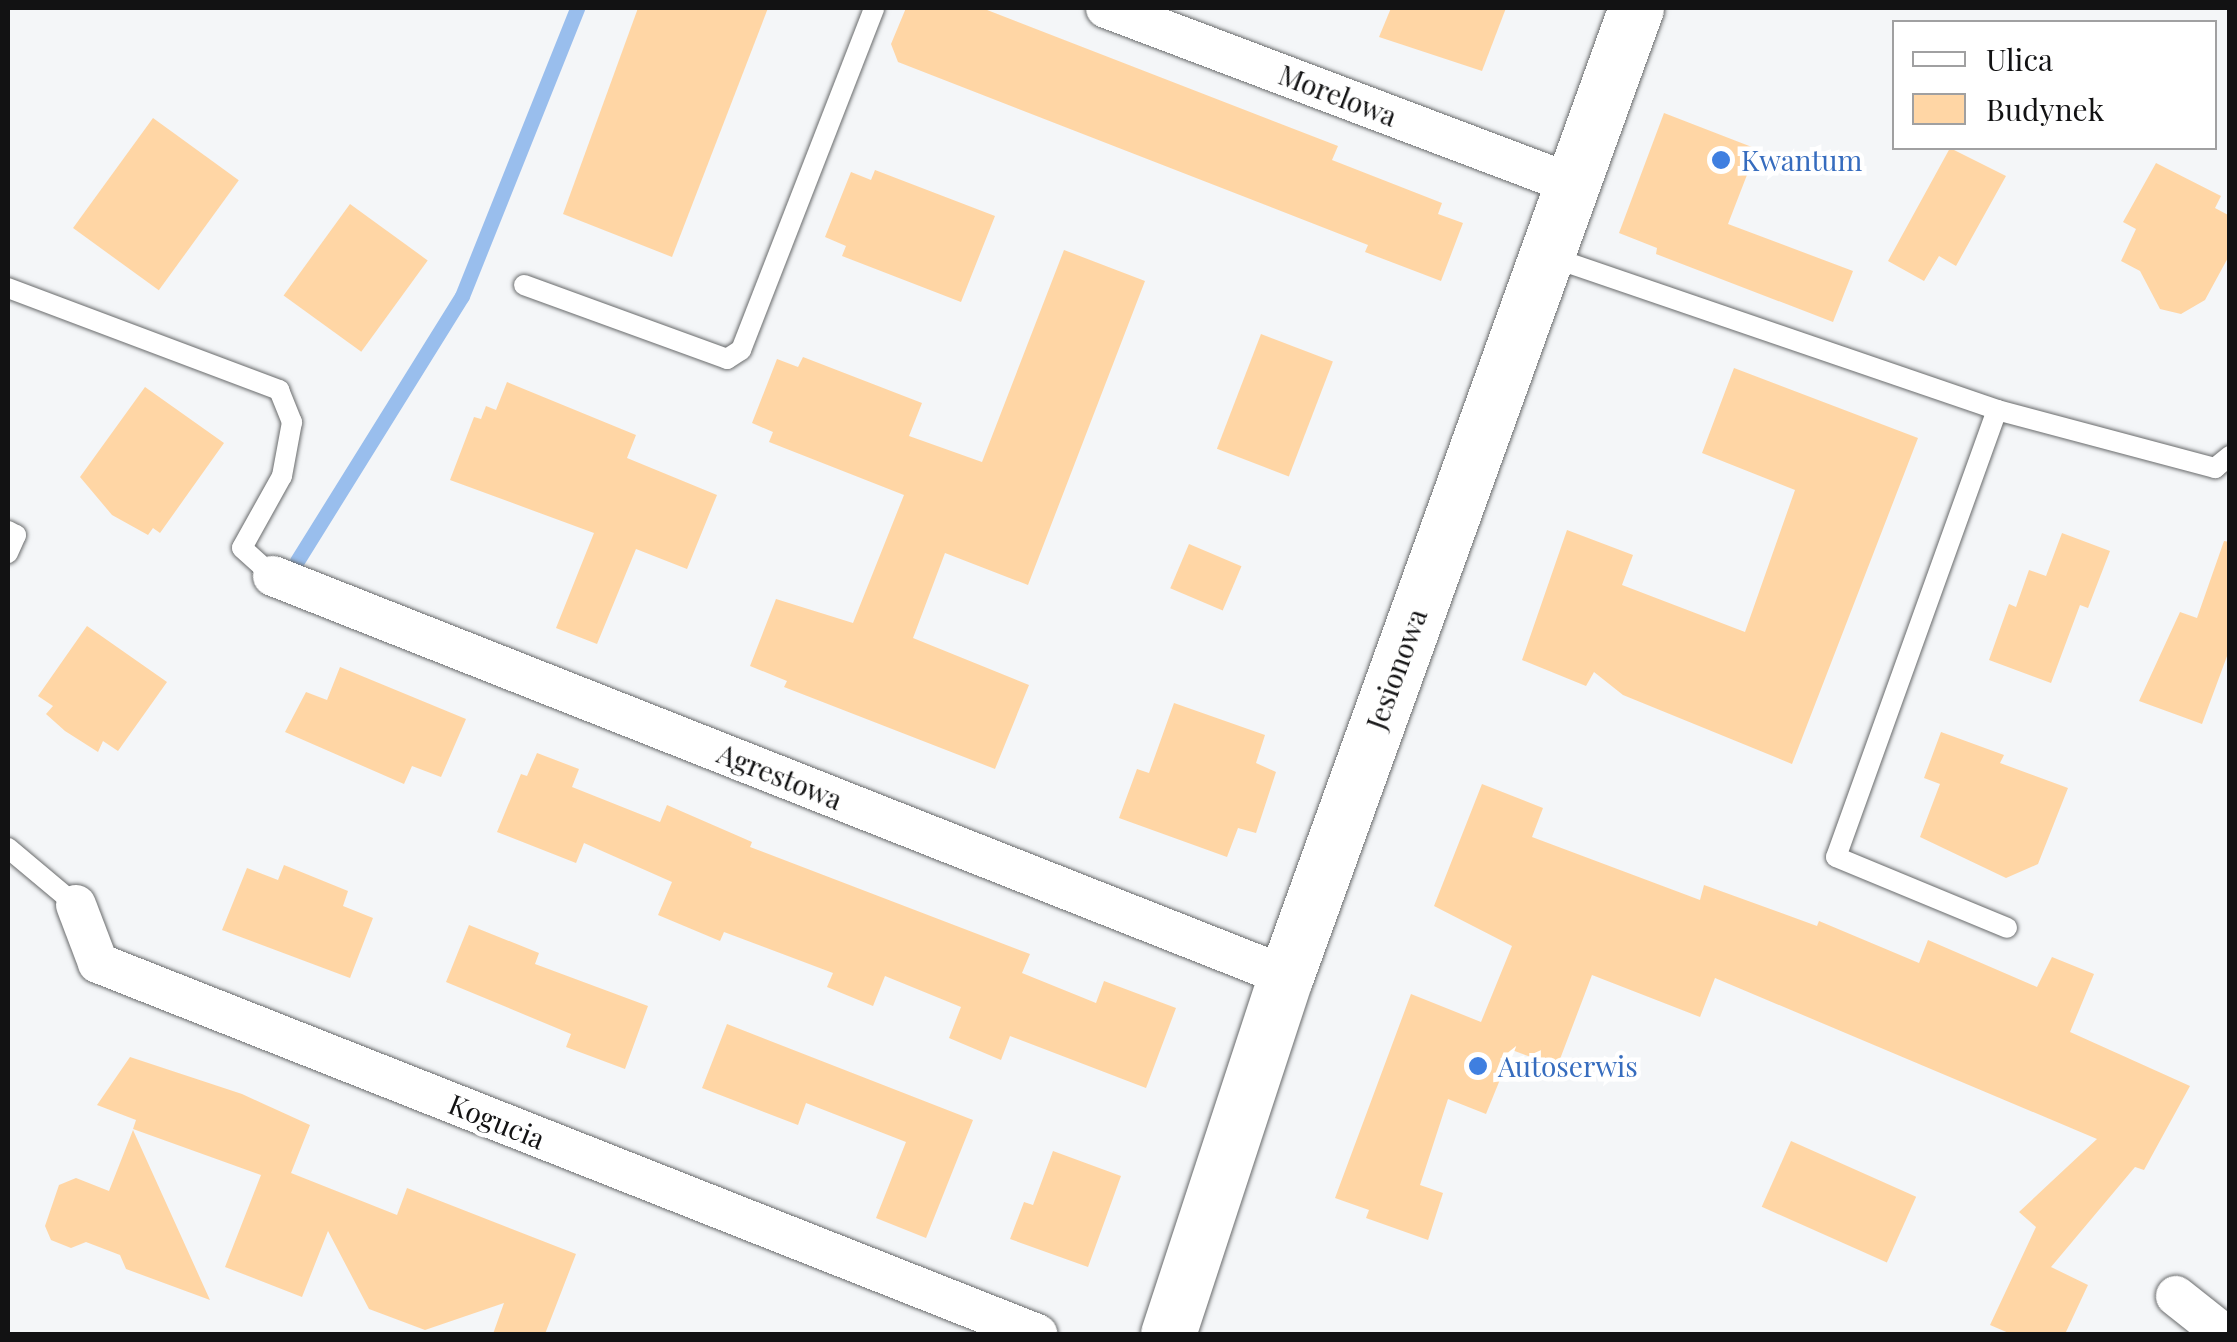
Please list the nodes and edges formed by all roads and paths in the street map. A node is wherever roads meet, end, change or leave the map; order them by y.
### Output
1 (874, 8) edge
2 (1106, 8) edge
3 (1636, 8) edge
4 (1570, 183) junction
5 (1544, 255) junction
6 (524, 285) dead end
7 (8, 288) edge
8 (1997, 410) junction
9 (2230, 456) edge
10 (8, 531) edge
11 (8, 553) edge
12 (273, 576) joint
13 (8, 848) edge
14 (76, 905) joint
15 (2006, 928) dead end
16 (1286, 976) junction
17 (2176, 1296) dead end
18 (1037, 1334) edge
19 (1168, 1334) edge
20 (2224, 1334) edge

1 - 6 lane
2 - 4 street, Morelowa
3 - 4 street, Jesionowa
4 - 5 street, Jesionowa
5 - 8 lane
5 - 16 street, Jesionowa
7 - 12 lane
8 - 9 lane
8 - 15 lane
10 - 11 lane
12 - 16 street, Agrestowa
13 - 14 lane, Kogucia
14 - 18 street, Kogucia
16 - 19 street, Jesionowa
17 - 20 street

